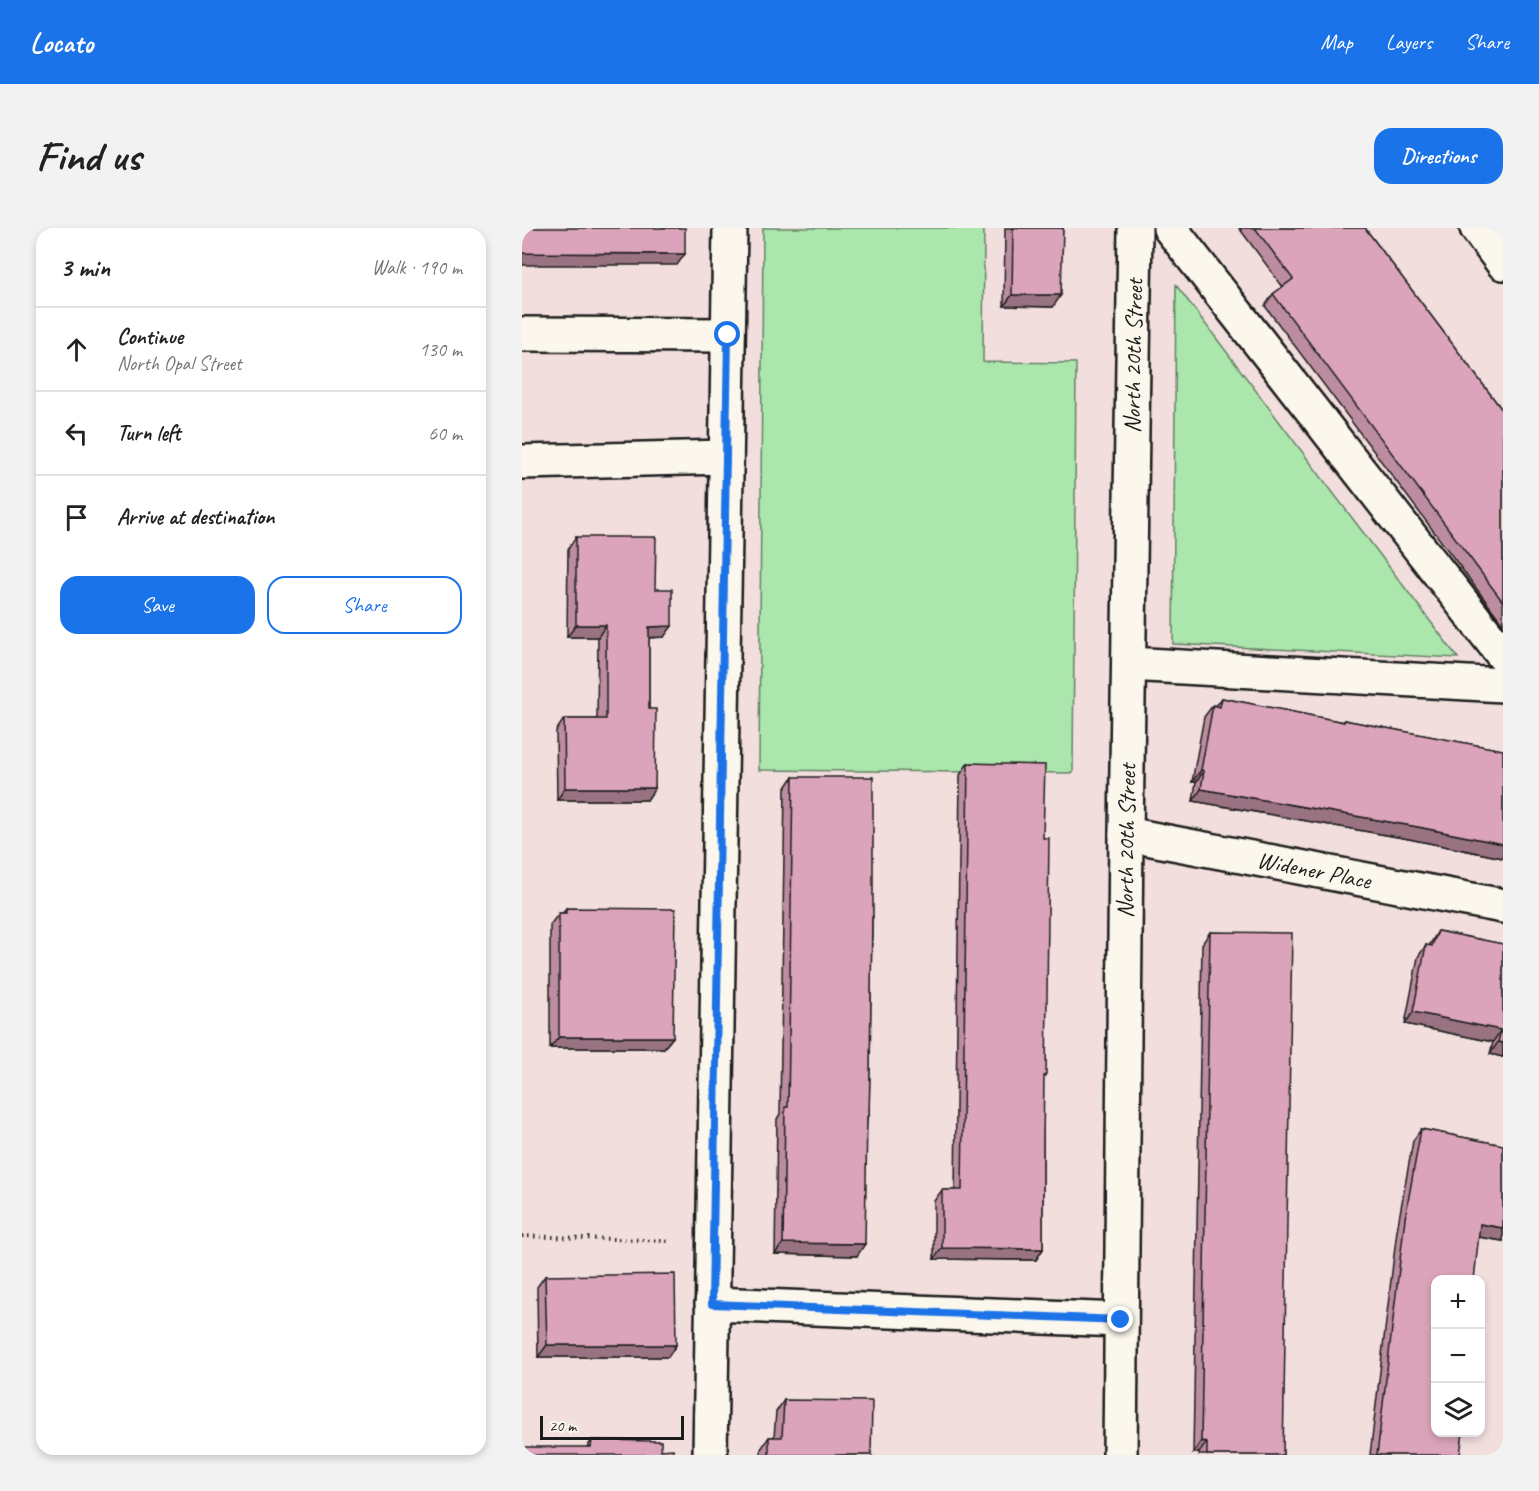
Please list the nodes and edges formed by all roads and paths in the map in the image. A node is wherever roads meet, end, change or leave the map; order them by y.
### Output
1 (730, 228) edge
2 (1135, 228) edge
3 (1170, 228) edge
4 (1477, 228) edge
5 (1503, 263) edge
6 (522, 334) edge
7 (728, 335) junction
8 (726, 457) junction
9 (522, 462) edge
10 (1503, 655) edge
11 (1129, 664) junction
12 (1503, 685) edge
13 (1126, 834) junction
14 (1503, 906) edge
15 (522, 1236) edge
16 (713, 1242) junction
17 (712, 1304) junction
18 (1121, 1320) junction
19 (710, 1455) edge
20 (1120, 1455) edge

1 - 7 street
2 - 11 street, North 20th Street
3 - 10 street
4 - 5 street
6 - 7 street
7 - 8 street
8 - 9 street
8 - 16 street
11 - 12 street
11 - 13 street, North 20th Street
13 - 14 street, Widener Place
13 - 18 street, North 20th Street
15 - 16 path
16 - 17 street
17 - 18 street
17 - 19 street
18 - 20 street, North 20th Street

